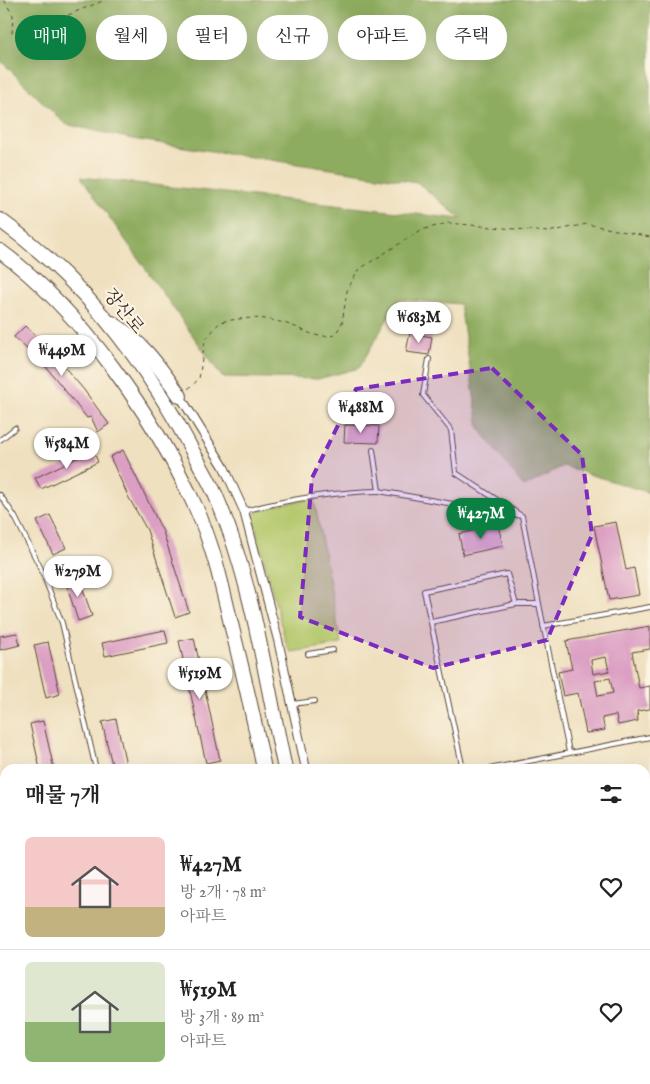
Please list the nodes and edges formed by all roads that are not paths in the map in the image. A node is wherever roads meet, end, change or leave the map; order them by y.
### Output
1 (0, 220) edge
2 (0, 251) edge
3 (104, 318) junction
4 (428, 359) dead end
5 (180, 396) joint
6 (15, 428) dead end
7 (0, 440) edge
8 (373, 450) dead end
9 (379, 490) junction
10 (0, 495) edge
11 (244, 511) junction
12 (522, 516) junction
13 (516, 604) junction
14 (539, 604) junction
15 (650, 607) edge
16 (431, 622) junction
17 (543, 626) junction
18 (333, 650) dead end
19 (308, 654) dead end
20 (315, 701) dead end
21 (292, 704) junction
22 (650, 737) edge
23 (569, 752) junction
24 (95, 764) edge
25 (263, 764) edge
26 (284, 764) edge
27 (305, 764) edge
28 (462, 764) edge
29 (513, 764) edge

1 - 3 highway, 장산로
2 - 25 highway
3 - 5 highway
3 - 26 highway, 장산로
4 - 12 lane
5 - 11 street
6 - 7 lane
8 - 9 lane
9 - 11 lane
9 - 12 lane
10 - 24 lane
11 - 21 street
12 - 14 lane
13 - 14 lane
13 - 16 lane
13 - 16 lane
14 - 17 lane
15 - 17 lane
16 - 28 lane
17 - 23 lane
18 - 19 lane
20 - 21 lane
21 - 27 street
22 - 23 lane
23 - 29 lane

